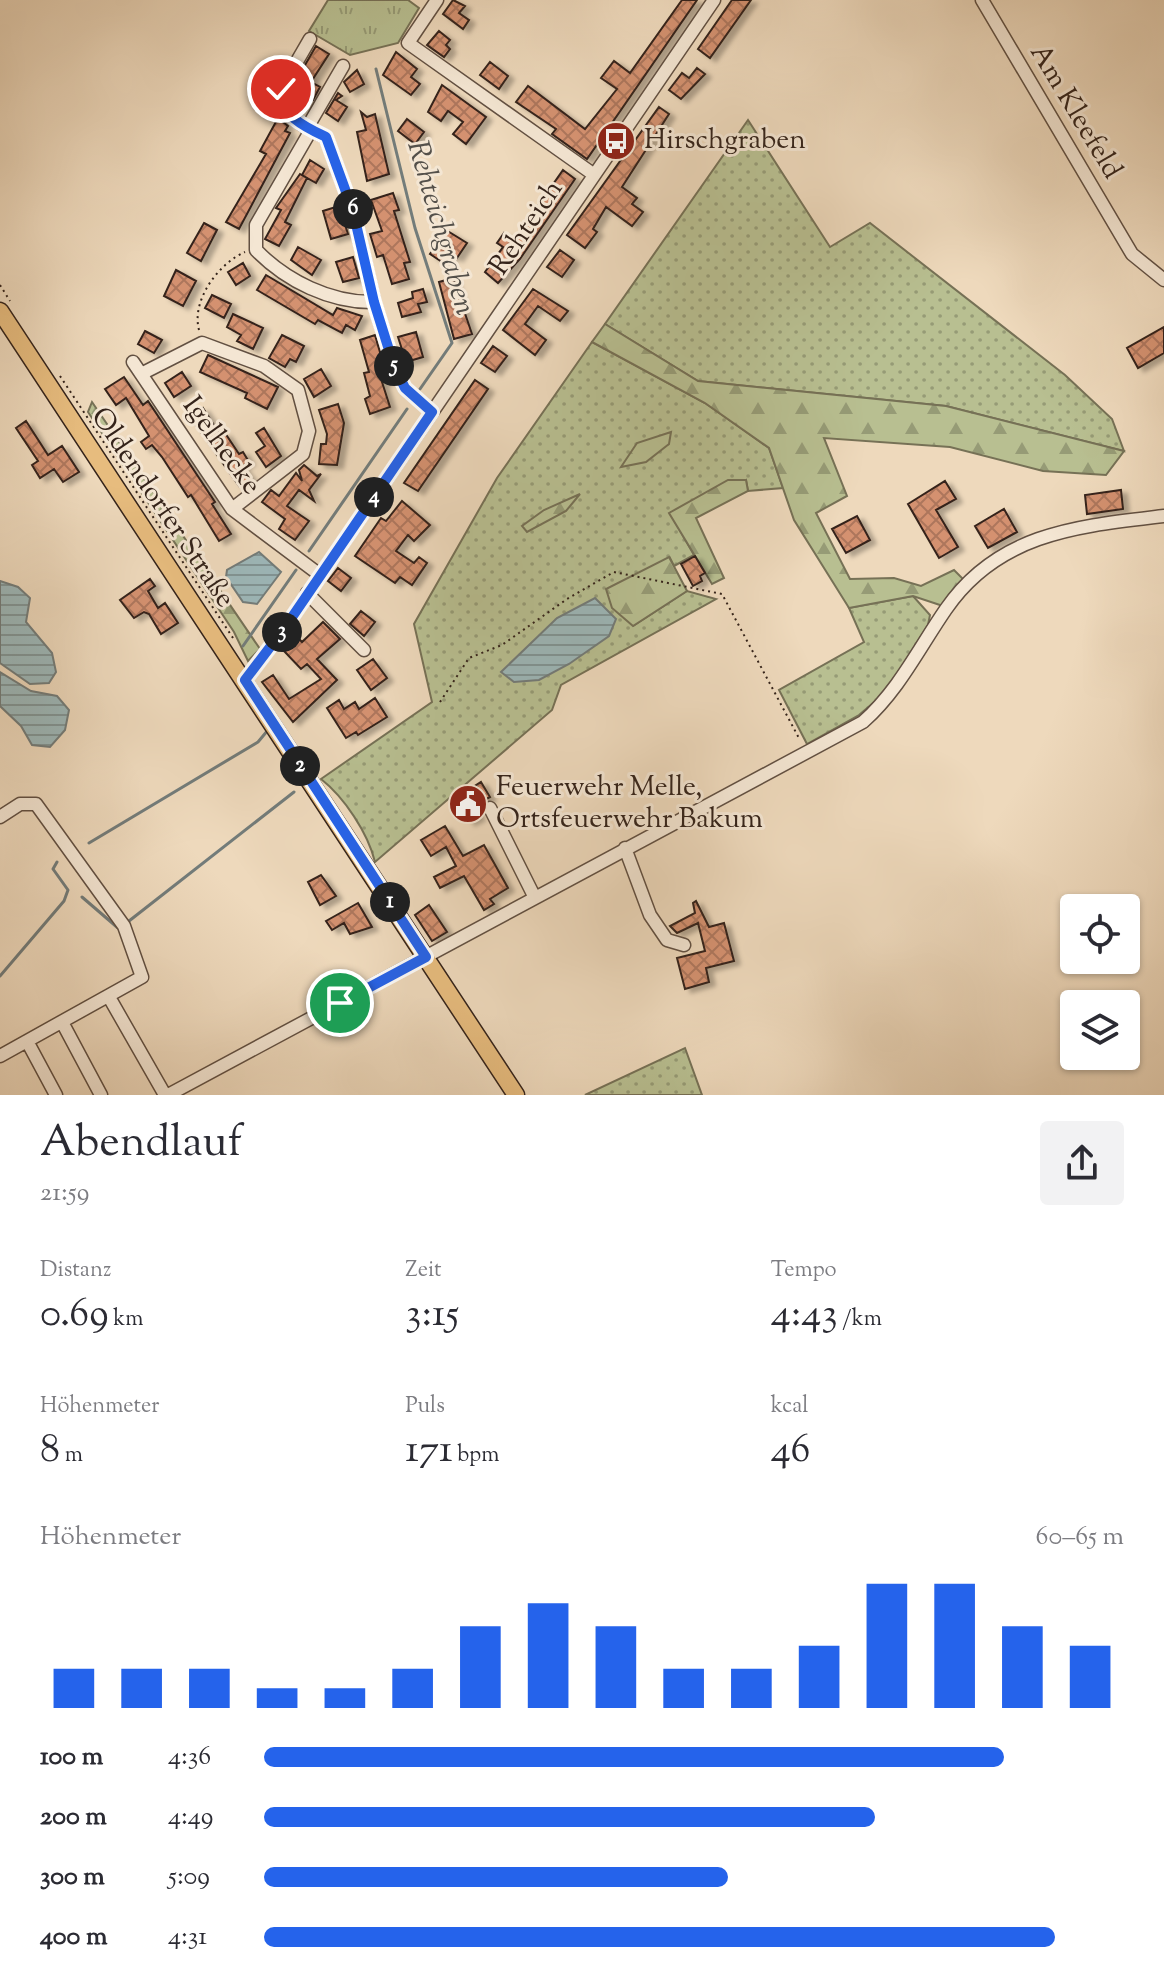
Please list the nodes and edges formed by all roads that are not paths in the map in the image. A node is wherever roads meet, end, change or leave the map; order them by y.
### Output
1 (437, 0) edge
2 (714, 0) edge
3 (982, 0) edge
4 (310, 39) dead end
5 (343, 66) dead end
6 (309, 129) junction
7 (593, 174) junction
8 (1164, 280) edge
9 (374, 302) junction
10 (0, 311) edge
11 (133, 362) dead end
12 (141, 374) junction
13 (432, 412) junction
14 (232, 509) junction
15 (1164, 516) edge
16 (320, 575) junction
17 (307, 593) junction
18 (364, 650) dead end
19 (245, 680) junction
20 (490, 808) dead end
21 (0, 817) edge
22 (625, 848) junction
23 (535, 898) junction
24 (684, 945) dead end
25 (426, 957) junction
26 (109, 997) junction
27 (62, 1022) junction
28 (27, 1041) junction
29 (0, 1056) edge
30 (56, 1095) edge
31 (101, 1095) edge
32 (167, 1095) edge
33 (516, 1095) edge

1 - 7 street
2 - 7 street, Rehteich
3 - 8 street, Am Kleefeld
4 - 6 street
5 - 6 street
6 - 9 street
6 - 9 street
7 - 13 street, Rehteich
9 - 13 street
10 - 19 main road, Oldendorfer Straße
11 - 12 street, Igelhecke
12 - 14 street, Igelhecke
12 - 14 street
13 - 16 street, Rehteich
14 - 16 street, Igelhecke
15 - 22 street
16 - 17 street, Rehteich
17 - 18 street
17 - 19 street, Rehteich
19 - 25 main road, Oldendorfer Straße
20 - 23 street
21 - 26 street
22 - 23 street
22 - 24 street
23 - 25 street
25 - 32 street
25 - 33 main road, Oldendorfer Straße
26 - 27 street
26 - 32 street
27 - 28 street
27 - 31 street
28 - 29 street
28 - 30 street

